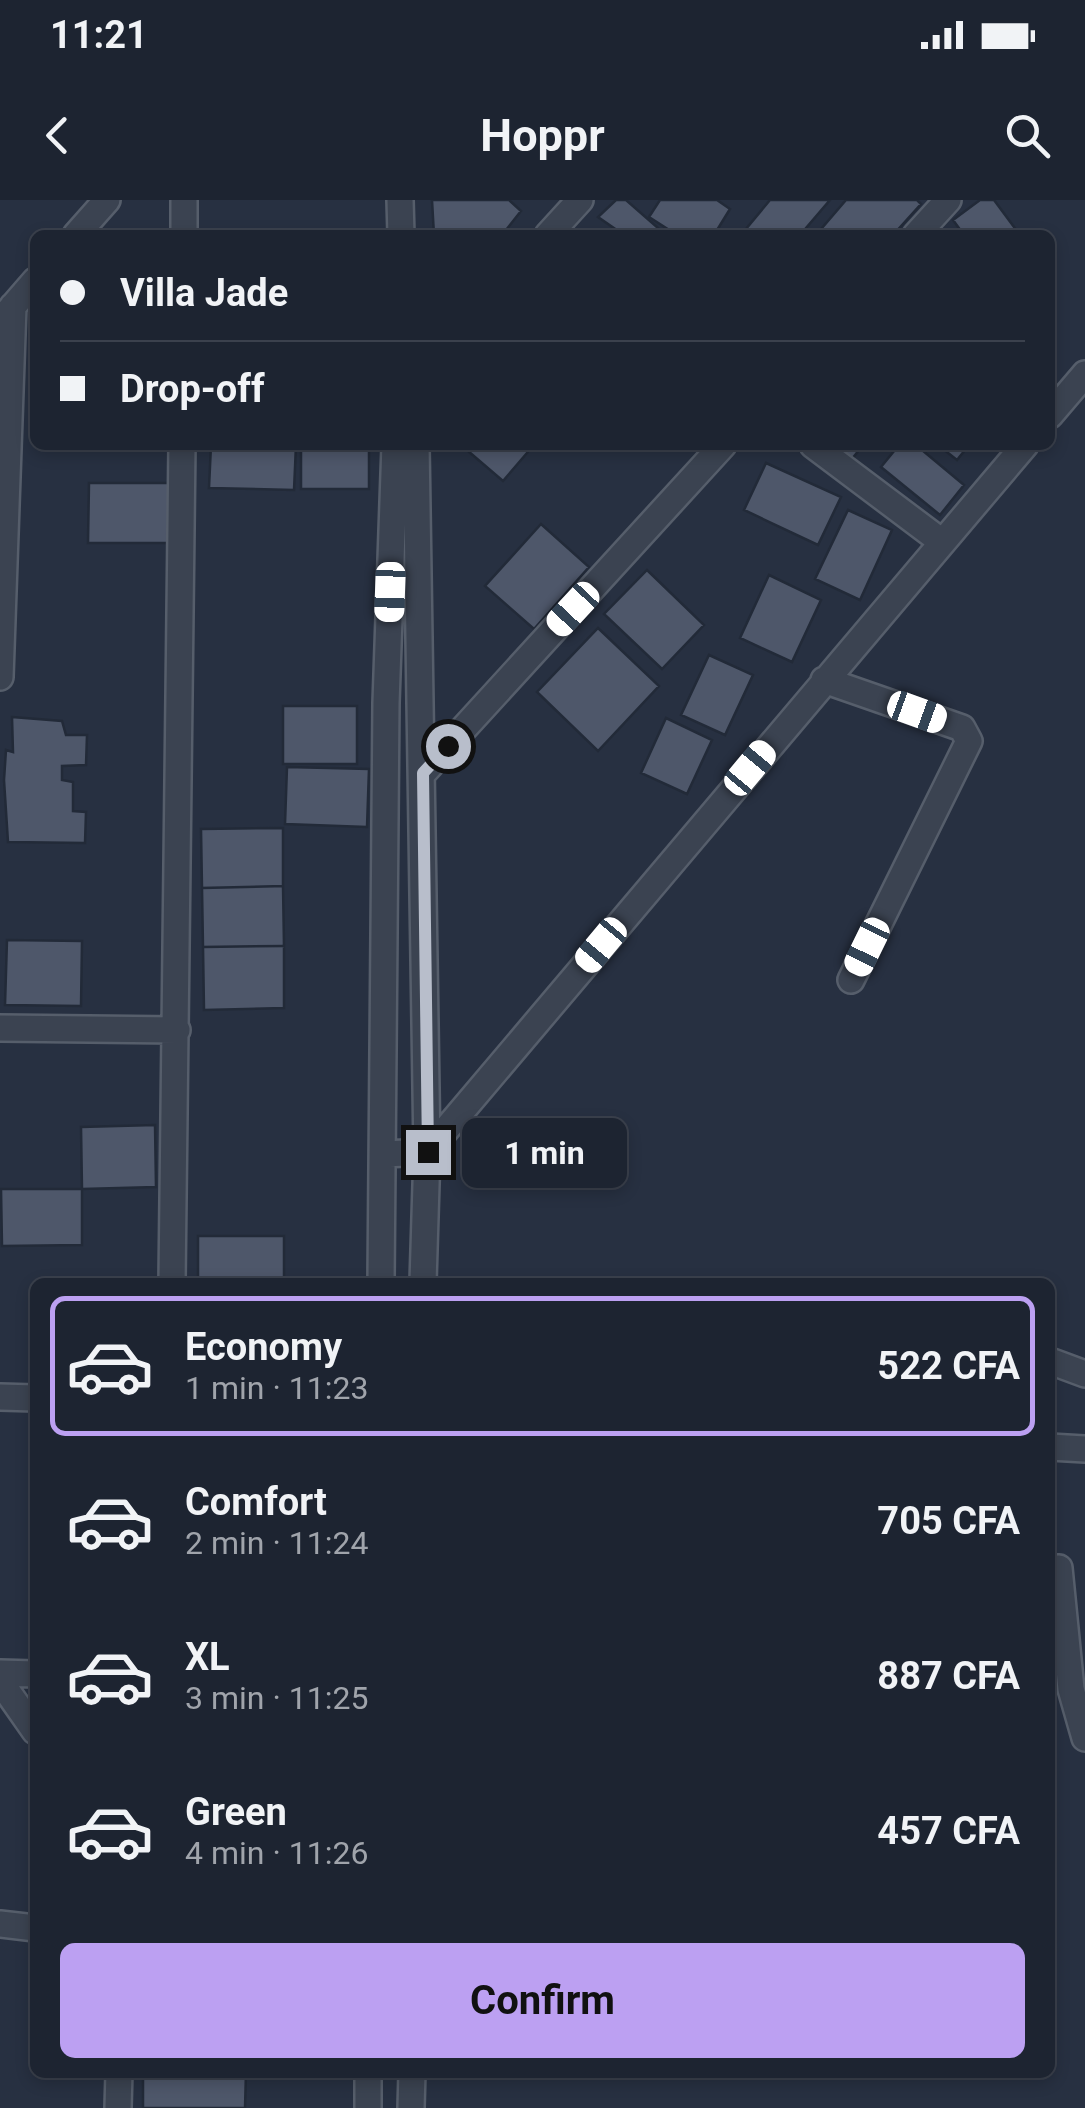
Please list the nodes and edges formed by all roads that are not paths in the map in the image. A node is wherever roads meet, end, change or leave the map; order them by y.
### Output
1 (106, 200) edge
2 (184, 200) edge
3 (400, 200) edge
4 (580, 200) edge
5 (948, 200) edge
6 (80, 230) edge
7 (184, 230) edge
8 (401, 230) edge
9 (553, 230) edge
10 (921, 230) edge
11 (30, 287) edge
12 (6, 314) edge
13 (1085, 374) edge
14 (1055, 409) edge
15 (182, 450) edge
16 (395, 450) edge
17 (416, 450) edge
18 (719, 450) edge
19 (820, 450) edge
20 (1020, 450) edge
21 (942, 542) junction
22 (0, 678) edge
23 (824, 680) junction
24 (423, 773) junction
25 (851, 980) dead end
26 (0, 1028) edge
27 (176, 1030) junction
28 (428, 1152) junction
29 (384, 1154) junction
30 (172, 1278) edge
31 (381, 1278) edge
32 (424, 1278) edge
33 (1055, 1363) edge
34 (1085, 1374) edge
35 (0, 1397) edge
36 (30, 1398) edge
37 (1055, 1447) edge
38 (1085, 1450) edge
39 (1058, 1568) dead end
40 (0, 1673) edge
41 (30, 1674) edge
42 (0, 1681) edge
43 (30, 1724) edge
44 (1085, 1738) edge
45 (0, 1924) edge
46 (30, 1927) edge
47 (118, 2078) edge
48 (368, 2078) edge
49 (412, 2078) edge
50 (118, 2108) edge
51 (368, 2108) edge
52 (411, 2108) edge

1 - 6 street
2 - 7 street
3 - 8 street
4 - 9 street
5 - 10 street
11 - 12 street
12 - 22 street
13 - 14 street
15 - 27 street
16 - 29 street
17 - 24 street
18 - 24 street
19 - 21 street
20 - 21 street
21 - 23 street
23 - 25 street
23 - 28 street
24 - 28 street
26 - 27 street
27 - 30 street
28 - 29 street
28 - 32 street
29 - 31 street
33 - 34 street
35 - 36 street
37 - 38 street
39 - 44 street
40 - 41 street
42 - 43 street
45 - 46 street
47 - 50 street
48 - 51 street
49 - 52 street

